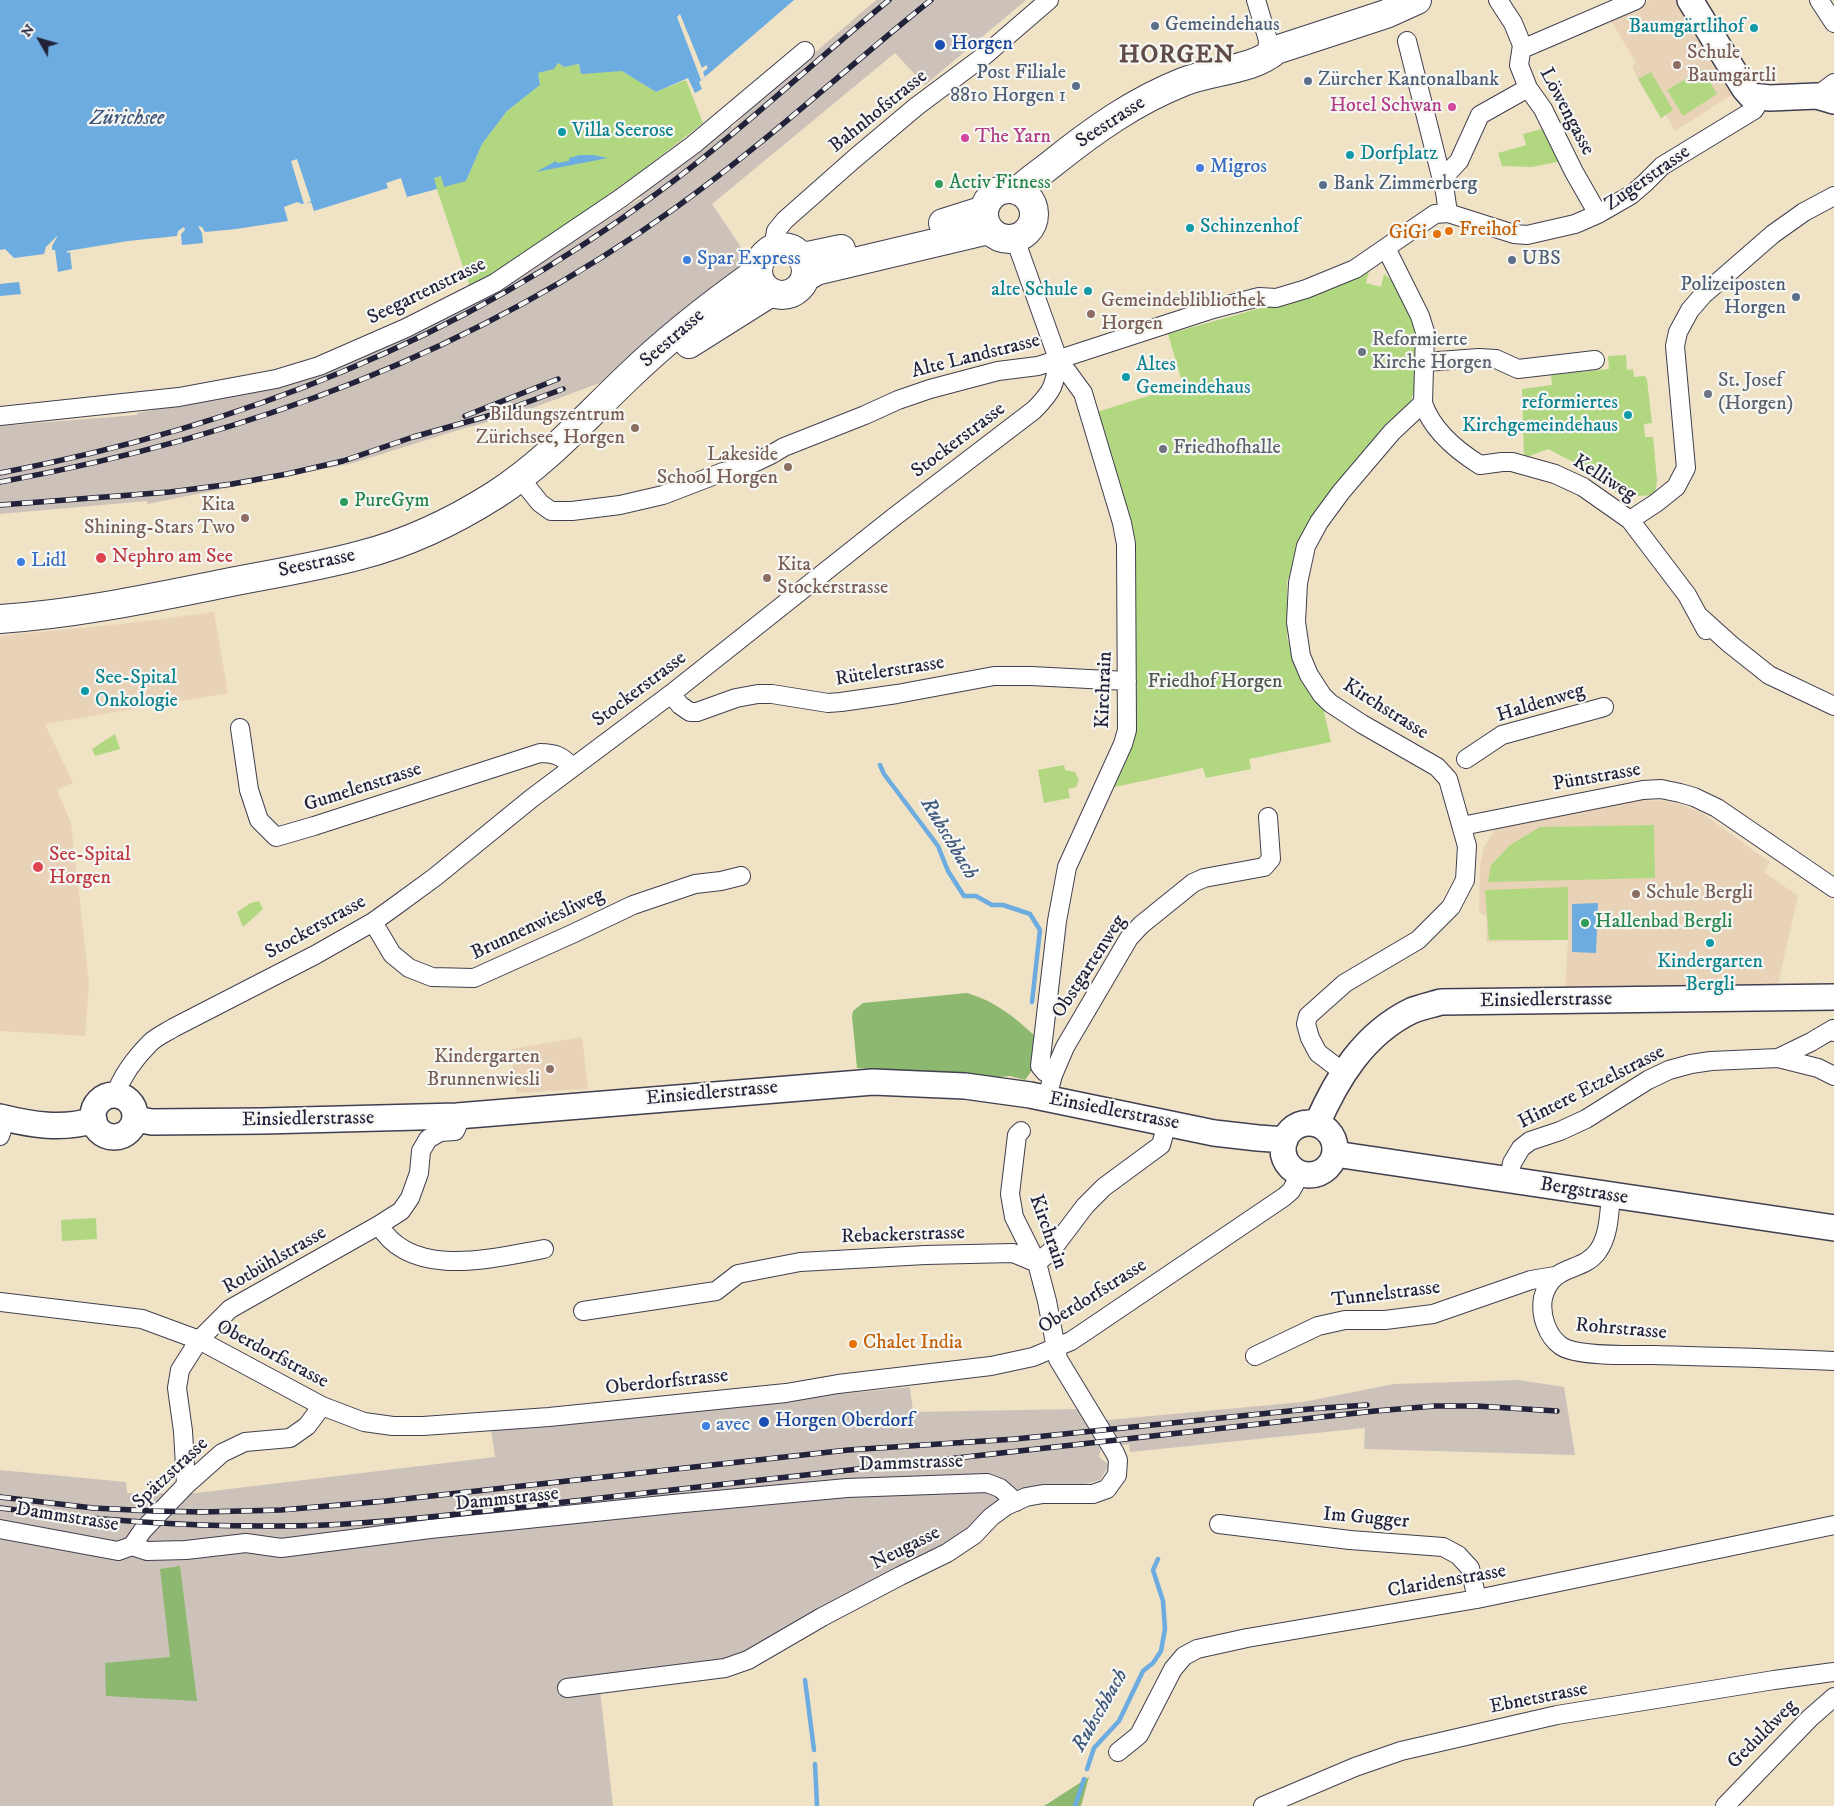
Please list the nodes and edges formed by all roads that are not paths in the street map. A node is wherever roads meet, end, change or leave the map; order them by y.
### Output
1 (1049, 0) edge
2 (1256, 0) edge
3 (1498, 0) edge
4 (1636, 0) edge
5 (1690, 0) edge
6 (1705, 0) edge
7 (1819, 0) edge
8 (1412, 2) edge
9 (1834, 23) edge
10 (1407, 41) dead end
11 (1522, 49) junction
12 (805, 51) dead end
13 (1267, 58) junction
14 (1528, 88) junction
15 (1828, 93) edge
16 (1763, 96) junction
17 (1442, 179) junction
18 (1834, 196) edge
19 (1025, 197) junction
20 (1448, 214) junction
21 (1598, 214) junction
22 (987, 220) junction
23 (1015, 238) junction
24 (773, 248) junction
25 (1386, 248) junction
26 (803, 266) junction
27 (764, 282) junction
28 (1058, 359) junction
29 (1595, 360) dead end
30 (1425, 362) junction
31 (1423, 403) junction
32 (0, 416) edge
33 (519, 477) junction
34 (1630, 520) junction
35 (0, 619) edge
36 (1127, 681) junction
37 (671, 694) junction
38 (1834, 706) edge
39 (1604, 707) dead end
40 (240, 728) dead end
41 (1466, 759) dead end
42 (572, 767) junction
43 (1268, 817) dead end
44 (1462, 826) junction
45 (741, 876) dead end
46 (1834, 888) edge
47 (373, 922) junction
48 (1834, 997) edge
49 (1833, 1030) edge
50 (1778, 1058) junction
51 (1343, 1072) junction
52 (1053, 1075) junction
53 (1834, 1076) edge
54 (115, 1095) junction
55 (1047, 1099) junction
56 (457, 1116) junction
57 (135, 1119) junction
58 (94, 1120) junction
59 (1167, 1123) junction
60 (2, 1124) edge
61 (1317, 1124) junction
62 (1021, 1131) dead end
63 (1285, 1140) junction
64 (1335, 1154) junction
65 (1301, 1173) junction
66 (1509, 1180) junction
67 (1611, 1196) junction
68 (379, 1225) junction
69 (1834, 1228) edge
70 (544, 1249) dead end
71 (1037, 1263) junction
72 (1554, 1276) junction
73 (0, 1302) edge
74 (582, 1311) dead end
75 (199, 1340) junction
76 (1055, 1348) junction
77 (1255, 1356) dead end
78 (1834, 1362) edge
79 (322, 1406) junction
80 (182, 1490) junction
81 (1016, 1502) junction
82 (1219, 1524) dead end
83 (1834, 1525) edge
84 (0, 1530) edge
85 (132, 1546) junction
86 (1477, 1599) junction
87 (1834, 1672) edge
88 (567, 1688) dead end
89 (1834, 1697) edge
90 (1118, 1752) dead end
91 (1262, 1806) edge
92 (1725, 1806) edge

1 - 24 street, Bahnhofstrasse
2 - 13 street
3 - 11 street, Löwengasse
4 - 11 street
5 - 16 main road
6 - 16 main road
7 - 9 street
8 - 13 main road, Seestrasse
10 - 17 street
11 - 14 street, Löwengasse
12 - 32 street, Seegartenstrasse
13 - 19 main road, Seestrasse
14 - 17 street
14 - 21 street, Löwengasse
15 - 16 main road
16 - 21 street, Zugerstrasse
17 - 20 street
18 - 34 street
19 - 22 main road
19 - 23 main road
20 - 21 street, Zugerstrasse
20 - 25 street, Alte Landstrasse
22 - 23 main road
22 - 26 main road
23 - 28 street
24 - 26 main road
24 - 27 main road
25 - 28 street, Alte Landstrasse
25 - 30 street
26 - 27 main road
27 - 33 main road, Seestrasse
28 - 33 street, Alte Landstrasse
28 - 36 street, Kirchrain
28 - 37 street, Stockerstrasse
29 - 30 street
30 - 31 street
31 - 34 street, Kelliweg
31 - 44 street, Kirchstrasse
33 - 35 main road, Seestrasse
34 - 38 street, Kelliweg
36 - 37 street, Rütelerstrasse
36 - 52 street, Kirchrain
37 - 42 street, Stockerstrasse
39 - 41 street, Haldenweg
40 - 42 street, Gumelenstrasse
42 - 47 street, Stockerstrasse
43 - 52 street, Obstgartenweg
44 - 46 street, Püntstrasse
44 - 51 street, Kirchstrasse
45 - 47 street, Brunnenwiesliweg
47 - 54 street, Stockerstrasse
48 - 51 main road, Einsiedlerstrasse
49 - 50 street, Hintere Etzelstrasse
50 - 53 street, Hintere Etzelstrasse
50 - 66 street, Hintere Etzelstrasse
51 - 61 main road, Einsiedlerstrasse
52 - 55 street, Obstgartenweg
54 - 57 main road
54 - 58 main road
55 - 56 main road, Einsiedlerstrasse
55 - 59 main road, Einsiedlerstrasse
56 - 57 main road, Einsiedlerstrasse
56 - 68 street, Rotbühlstrasse
57 - 58 main road
58 - 60 main road
59 - 63 main road, Einsiedlerstrasse
59 - 71 street
61 - 63 main road
61 - 64 main road
62 - 71 street, Kirchrain
63 - 65 main road
64 - 65 main road
64 - 66 main road, Bergstrasse
65 - 76 street, Oberdorfstrasse
66 - 67 main road, Bergstrasse
67 - 69 main road, Bergstrasse
67 - 72 street
68 - 70 street
68 - 75 street, Rotbühlstrasse
71 - 74 street, Rebackerstrasse
71 - 76 street, Kirchrain
72 - 77 street, Tunnelstrasse
72 - 78 street, Rohrstrasse
73 - 75 street, Oberdorfstrasse
75 - 79 street, Oberdorfstrasse
75 - 80 street, Rotbühlstrasse
76 - 79 street, Oberdorfstrasse
76 - 81 street, Neugasse
79 - 80 street, Spätzstrasse
80 - 85 street, Spätzstrasse
81 - 85 street, Dammstrasse
81 - 88 street, Neugasse
82 - 86 street, Im Gugger
83 - 86 street, Claridenstrasse
84 - 85 street, Dammstrasse
86 - 90 street, Claridenstrasse
87 - 91 street, Ebnetstrasse
89 - 92 street, Geduldweg

